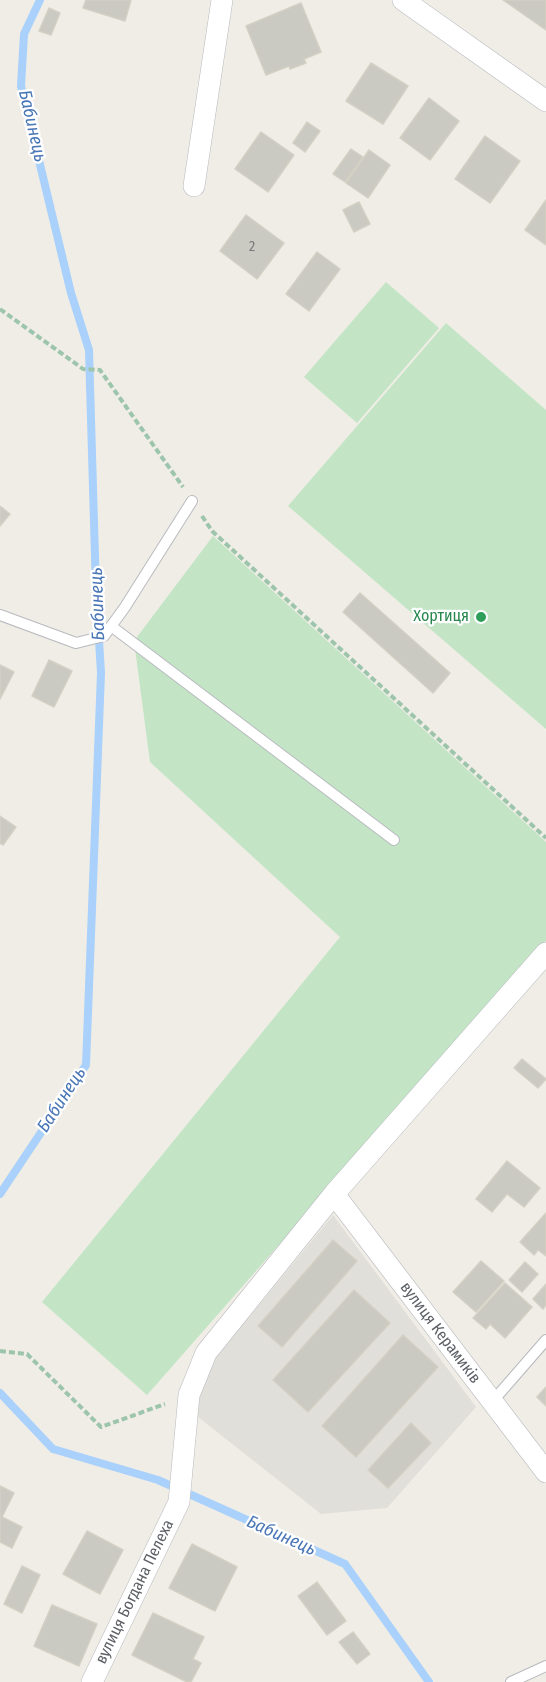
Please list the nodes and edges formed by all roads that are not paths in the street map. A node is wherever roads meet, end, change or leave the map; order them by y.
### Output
1 (222, 0) edge
2 (403, 0) edge
3 (546, 101) edge
4 (194, 186) dead end
5 (192, 501) road end
6 (0, 615) edge
7 (111, 626) junction
8 (394, 840) dead end
9 (546, 953) edge
10 (334, 1194) junction
11 (546, 1340) edge
12 (492, 1402) junction
13 (546, 1472) edge
14 (546, 1666) edge
15 (92, 1682) edge
16 (511, 1682) edge

1 - 4 street
2 - 3 street
5 - 7 lane
6 - 7 lane
7 - 8 lane
9 - 10 street
10 - 12 street, вулиця Керамиків
10 - 15 street, вулиця Богдана Пелеха
11 - 12 lane
12 - 13 street, вулиця Керамиків
14 - 16 lane

